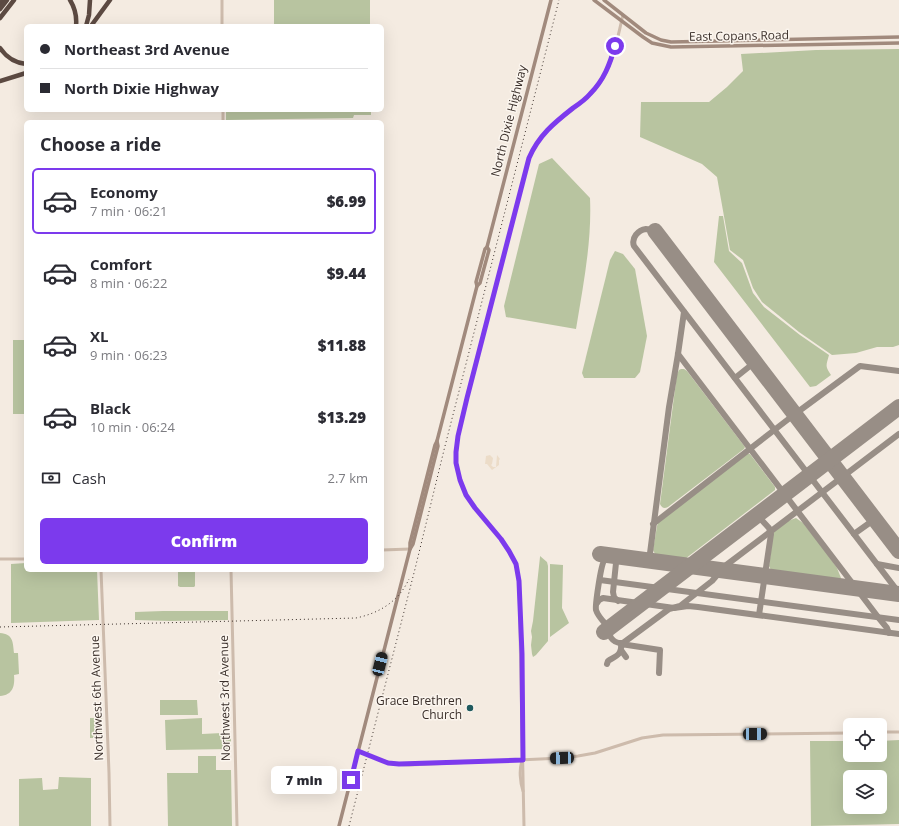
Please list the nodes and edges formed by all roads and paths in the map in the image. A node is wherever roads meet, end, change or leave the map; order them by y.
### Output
1 (3, 0) edge
2 (7, 0) edge
3 (14, 0) edge
4 (70, 0) edge
5 (90, 0) edge
6 (110, 0) edge
7 (222, 0) edge
8 (551, 0) edge
9 (594, 0) edge
10 (604, 0) edge
11 (0, 4) edge
12 (0, 10) edge
13 (623, 15) junction
14 (0, 18) edge
15 (622, 21) junction
16 (76, 24) edge
17 (86, 24) edge
18 (92, 24) edge
19 (222, 24) edge
20 (899, 37) edge
21 (899, 43) edge
22 (0, 48) edge
23 (24, 64) edge
24 (24, 74) edge
25 (0, 81) edge
26 (410, 549) junction
27 (384, 550) edge
28 (0, 559) edge
29 (24, 559) edge
30 (101, 572) edge
31 (232, 572) edge
32 (887, 732) edge
33 (899, 732) edge
34 (843, 733) edge
35 (358, 751) junction
36 (523, 760) junction
37 (110, 826) edge
38 (237, 826) edge
39 (339, 826) edge
40 (524, 826) edge

1 - 11 highway
2 - 12 highway
3 - 14 highway
4 - 16 highway
5 - 17 highway
6 - 18 highway
7 - 19 street
8 - 26 main road, North Dixie Highway
9 - 15 main road, East Copans Road
10 - 13 main road, East Copans Road
13 - 15 street
13 - 20 main road, East Copans Road
15 - 21 main road, East Copans Road
15 - 36 street
22 - 23 highway
24 - 25 highway
26 - 27 street
26 - 35 main road, North Dixie Highway
28 - 29 street
30 - 37 street, Northwest 6th Avenue
31 - 38 street, Northwest 3rd Avenue
32 - 33 street
34 - 36 street
35 - 36 street
35 - 39 main road, North Dixie Highway
36 - 40 street

